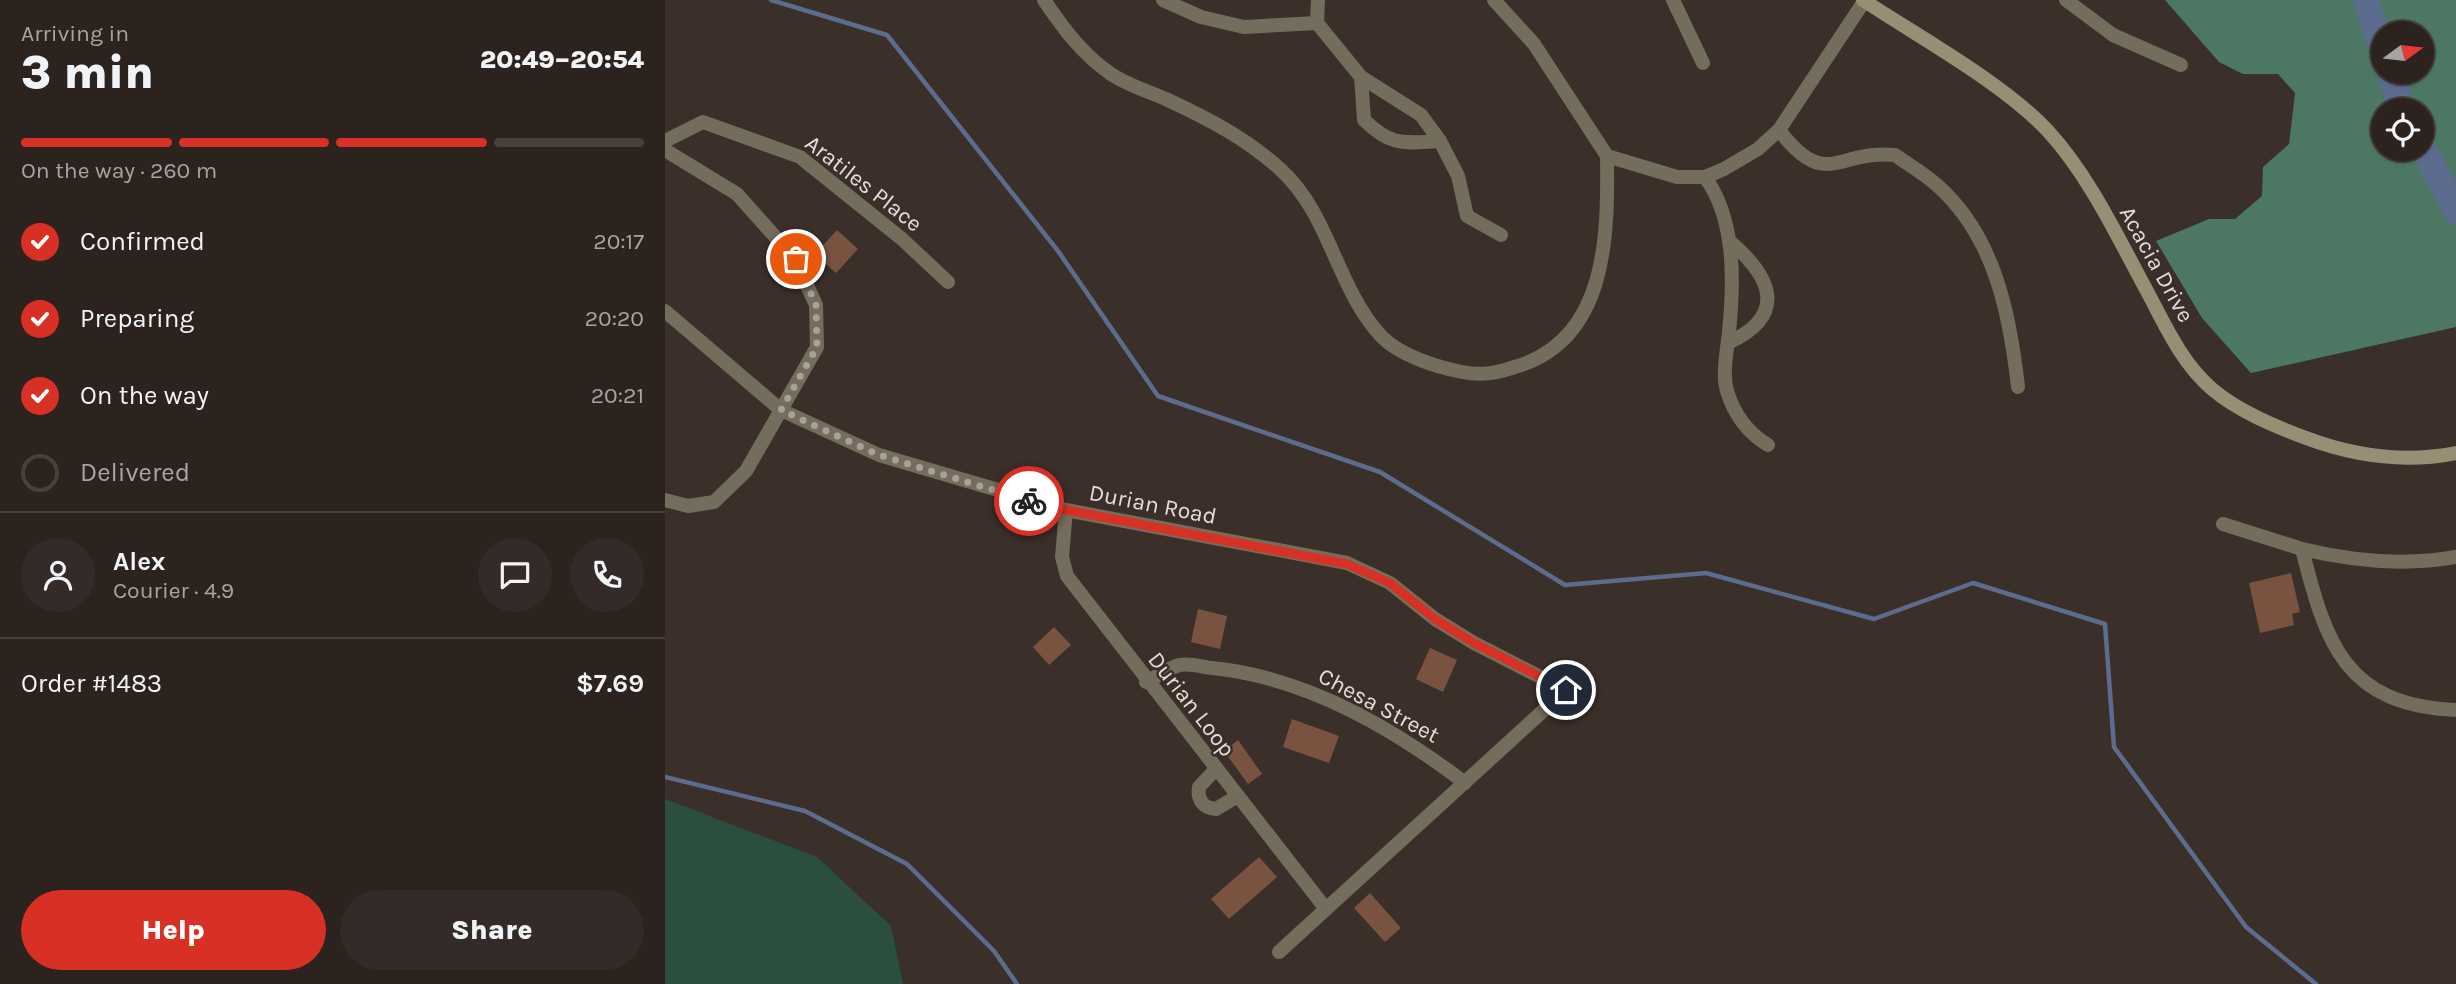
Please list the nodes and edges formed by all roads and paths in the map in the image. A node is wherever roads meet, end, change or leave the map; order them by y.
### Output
1 (1044, 0) edge
2 (1163, 0) edge
3 (1318, 0) edge
4 (1494, 0) edge
5 (1673, 0) edge
6 (1864, 0) edge
7 (2066, 0) edge
8 (1317, 23) junction
9 (1703, 63) dead end
10 (2181, 65) dead end
11 (1361, 77) junction
12 (1779, 130) junction
13 (665, 141) edge
14 (1440, 141) junction
15 (665, 150) edge
16 (1607, 156) junction
17 (1705, 177) junction
18 (1501, 235) dead end
19 (1730, 242) junction
20 (948, 282) dead end
21 (665, 311) edge
22 (1728, 343) junction
23 (2018, 387) dead end
24 (781, 410) junction
25 (1768, 445) dead end
26 (2456, 453) edge
27 (665, 500) edge
28 (1066, 510) junction
29 (2223, 524) dead end
30 (2302, 549) junction
31 (2456, 557) edge
32 (1146, 682) junction
33 (2456, 710) edge
34 (1215, 770) junction
35 (1465, 783) junction
36 (1236, 797) junction
37 (1326, 909) junction
38 (1279, 952) dead end

1 - 16 street
2 - 8 street
3 - 8 street
4 - 16 street
5 - 9 street
6 - 12 street
6 - 26 street, Acacia Drive
7 - 10 street
8 - 11 street
11 - 14 street
11 - 14 street
12 - 17 street
12 - 23 street
13 - 20 street, Aratiles Place
14 - 18 street
15 - 24 street
16 - 17 street
17 - 19 street
19 - 22 street
19 - 22 street
21 - 24 street, Durian Road
22 - 25 street
24 - 27 street
24 - 28 street, Durian Road
28 - 32 street, Durian Loop
28 - 35 street, Durian Road
29 - 30 street
30 - 31 street
30 - 33 street
32 - 34 street, Durian Loop
32 - 35 street, Chesa Street
34 - 36 street, Durian Loop
34 - 36 street
35 - 37 street
36 - 37 street, Durian Loop
37 - 38 street

